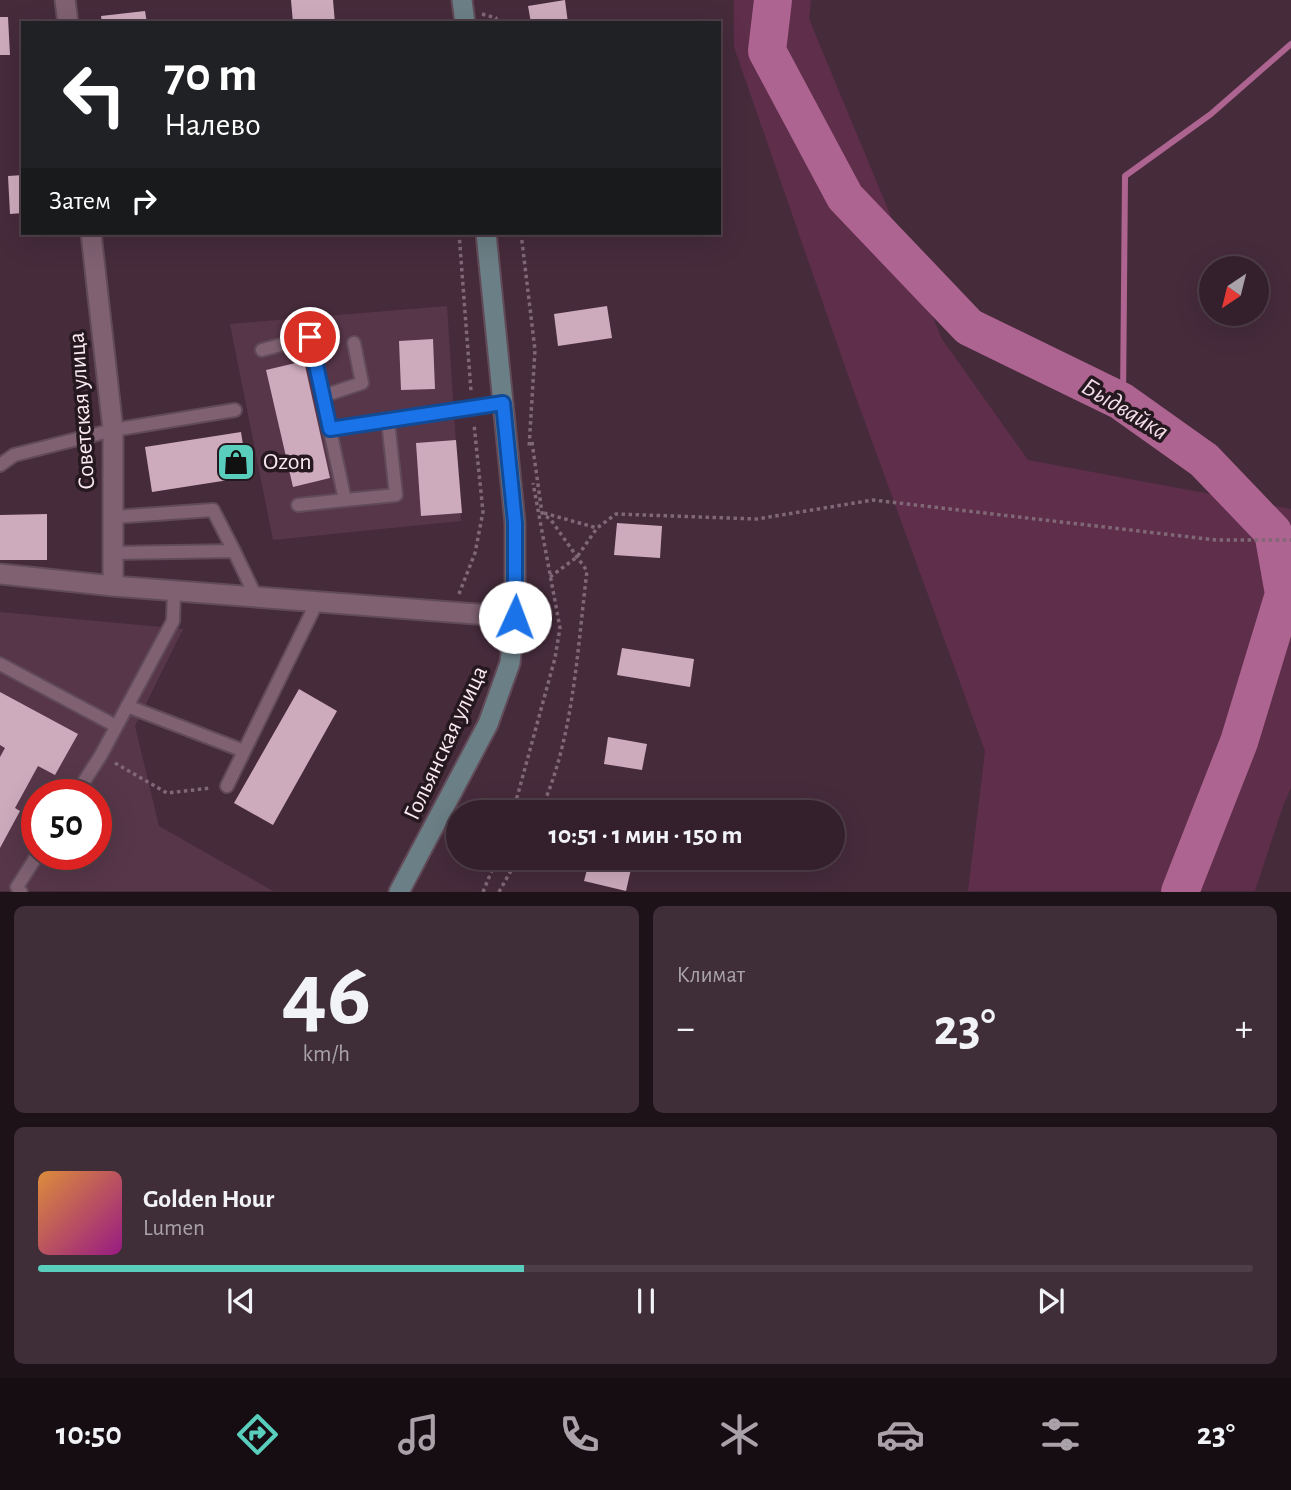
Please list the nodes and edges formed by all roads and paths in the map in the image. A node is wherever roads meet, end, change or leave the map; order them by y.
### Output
1 (65, 0) edge
2 (462, 0) edge
3 (68, 21) edge
4 (465, 21) edge
5 (91, 235) edge
6 (486, 235) edge
7 (521, 235) edge
8 (354, 343) dead end
9 (262, 350) dead end
10 (323, 396) junction
11 (503, 403) junction
12 (236, 410) dead end
13 (388, 421) junction
14 (330, 429) junction
15 (113, 430) junction
16 (531, 430) junction
17 (0, 465) edge
18 (345, 500) junction
19 (298, 505) dead end
20 (540, 513) junction
21 (113, 517) junction
22 (597, 528) junction
23 (1291, 540) edge
24 (233, 551) junction
25 (113, 553) junction
26 (577, 557) junction
27 (0, 574) edge
28 (550, 577) junction
29 (113, 586) junction
30 (174, 591) junction
31 (256, 597) junction
32 (317, 601) junction
33 (515, 617) junction
34 (0, 664) edge
35 (127, 706) junction
36 (116, 726) junction
37 (244, 751) junction
38 (117, 764) dead end
39 (86, 779) edge
40 (227, 786) joint
41 (516, 800) edge
42 (546, 800) edge
43 (28, 870) edge
44 (492, 870) edge
45 (511, 870) edge
46 (21, 891) edge
47 (399, 891) edge
48 (483, 891) edge
49 (499, 891) edge

1 - 3 street
2 - 4 main road
5 - 15 street, Советская улица
6 - 11 main road, Гольянская улица
7 - 16 path
8 - 10 lane
9 - 10 lane
10 - 14 lane
11 - 13 lane
11 - 16 path
11 - 33 main road, Гольянская улица
12 - 15 lane
13 - 14 lane
13 - 18 lane
14 - 18 lane
15 - 17 lane
15 - 21 street, Советская улица
16 - 20 path
18 - 19 lane
20 - 22 path
20 - 26 path
20 - 28 path
21 - 24 lane
21 - 25 street, Советская улица
22 - 23 path
22 - 26 path
24 - 25 lane
24 - 31 lane
25 - 29 street, Советская улица
26 - 28 path
26 - 42 path
27 - 29 street
28 - 41 path
29 - 30 street
30 - 31 street
30 - 35 lane
31 - 32 street
32 - 33 street
32 - 37 lane
33 - 47 main road, Гольянская улица
34 - 36 lane
35 - 36 lane
35 - 37 lane
36 - 39 lane
37 - 40 lane
38 - 40 path
43 - 46 lane
44 - 48 path
45 - 49 path

